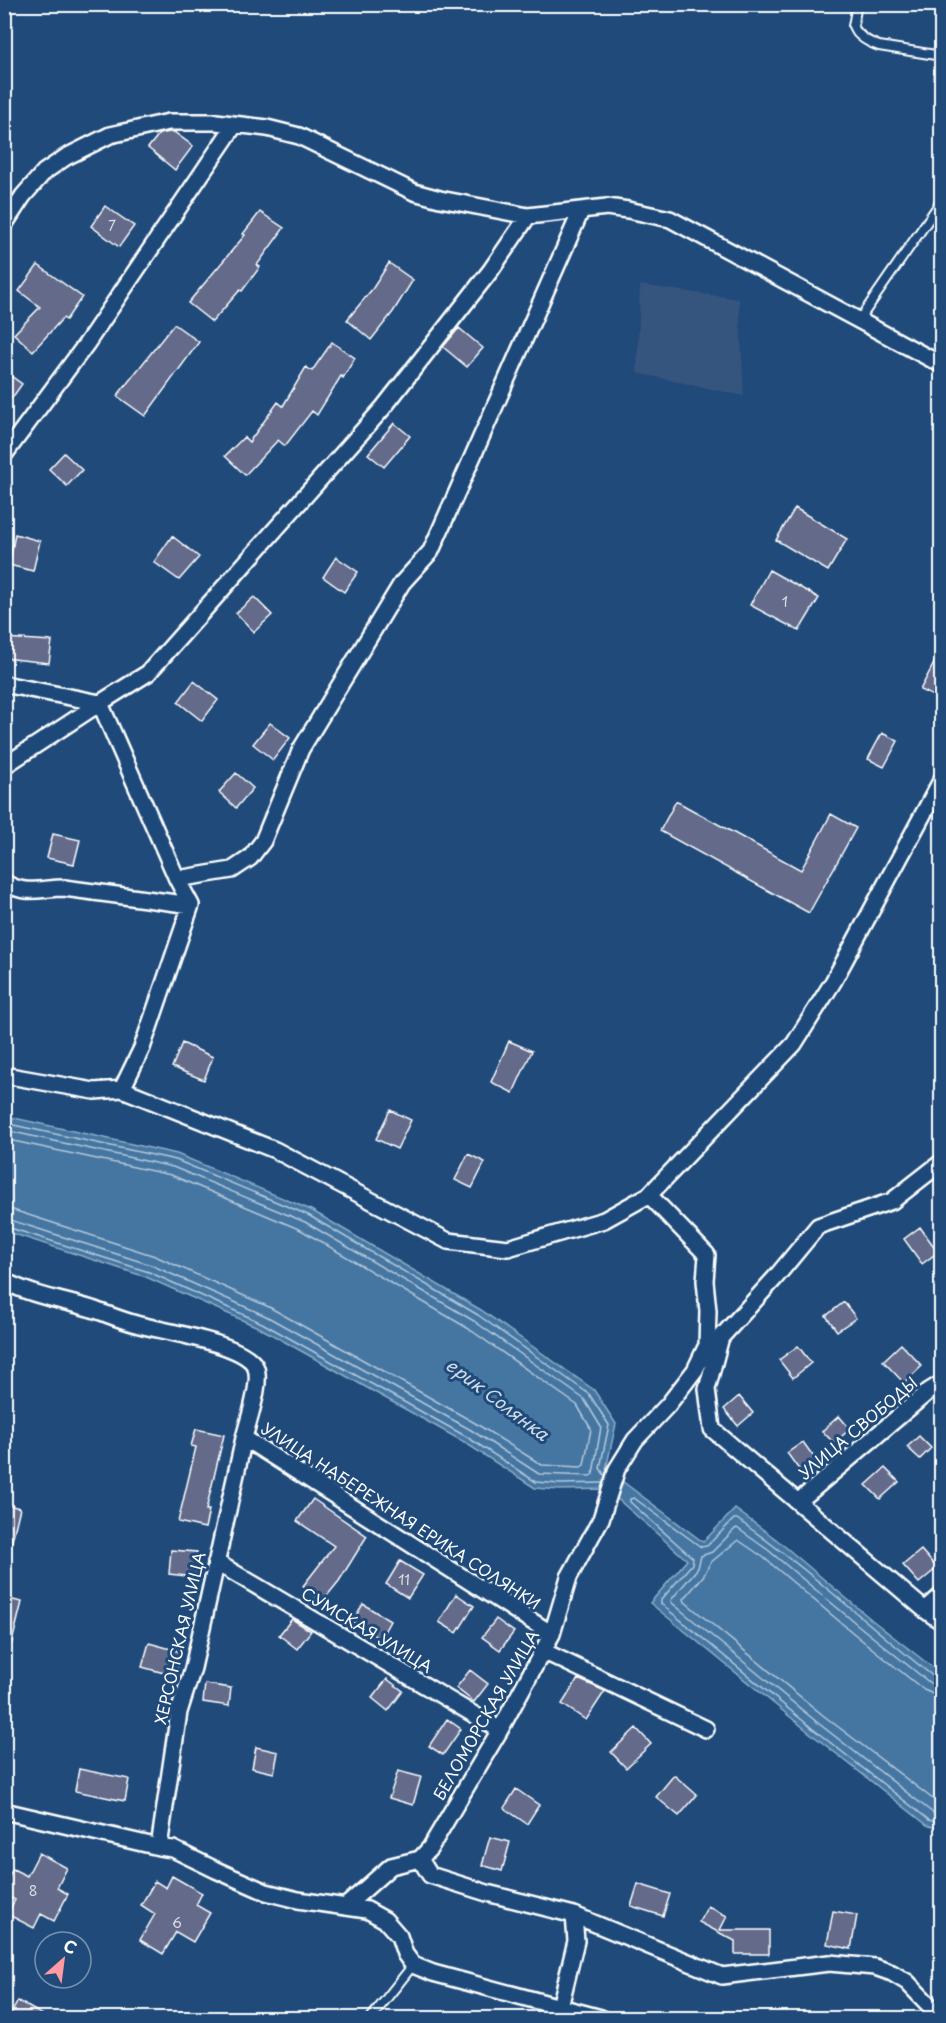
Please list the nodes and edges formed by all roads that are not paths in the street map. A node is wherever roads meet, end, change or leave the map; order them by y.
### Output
1 (857, 4) edge
2 (942, 56) edge
3 (234, 126) junction
4 (942, 200) edge
5 (581, 211) junction
6 (528, 216) junction
7 (4, 225) edge
8 (859, 320) junction
9 (942, 365) edge
10 (4, 455) edge
11 (4, 684) edge
12 (100, 703) junction
13 (4, 766) edge
14 (942, 779) edge
15 (177, 879) junction
16 (4, 882) edge
17 (191, 905) junction
18 (4, 1076) edge
19 (122, 1089) junction
20 (942, 1162) edge
21 (650, 1195) junction
22 (4, 1281) edge
23 (721, 1337) junction
24 (700, 1360) junction
25 (942, 1383) edge
26 (244, 1438) junction
27 (799, 1502) junction
28 (216, 1562) junction
29 (942, 1595) edge
30 (925, 1610) junction
31 (942, 1622) edge
32 (552, 1634) junction
33 (543, 1651) junction
34 (706, 1729) dead end
35 (500, 1730) junction
36 (4, 1811) edge
37 (159, 1847) junction
38 (420, 1859) junction
39 (346, 1906) junction
40 (574, 1915) junction
41 (413, 1965) junction
42 (560, 2007) junction
43 (371, 2019) edge
44 (601, 2019) edge
45 (938, 2019) edge

1 - 2 lane
3 - 6 street
3 - 7 street
3 - 10 street
4 - 8 lane
5 - 6 street
5 - 8 street
5 - 15 street
6 - 12 street
8 - 9 street
11 - 12 street
12 - 13 street
12 - 15 street
14 - 21 street
15 - 17 street
16 - 17 street
17 - 19 street
18 - 19 street
19 - 21 street
20 - 23 street
21 - 24 street, БЕЛОМОРСКАЯ УЛИЦА
22 - 26 street, УЛИЦА НАБЕРЕЖНАЯ ЕРИКА СОЛЯНКИ
23 - 24 street
23 - 27 street
24 - 32 street, БЕЛОМОРСКАЯ УЛИЦА
25 - 27 street, УЛИЦА СВОБОДЫ
26 - 28 street, ХЕРСОНСКАЯ УЛИЦА
26 - 32 street, УЛИЦА НАБЕРЕЖНАЯ ЕРИКА СОЛЯНКИ
27 - 30 street
28 - 35 street, СУМСКАЯ УЛИЦА
28 - 37 street, ХЕРСОНСКАЯ УЛИЦА
29 - 30 street
30 - 31 street
32 - 33 street, БЕЛОМОРСКАЯ УЛИЦА
33 - 34 street
33 - 35 street, БЕЛОМОРСКАЯ УЛИЦА
35 - 38 street, БЕЛОМОРСКАЯ УЛИЦА
36 - 37 street
37 - 39 street
38 - 39 street
38 - 40 street
39 - 41 street
40 - 42 street
40 - 45 street
41 - 42 street
41 - 43 lane
42 - 44 street

